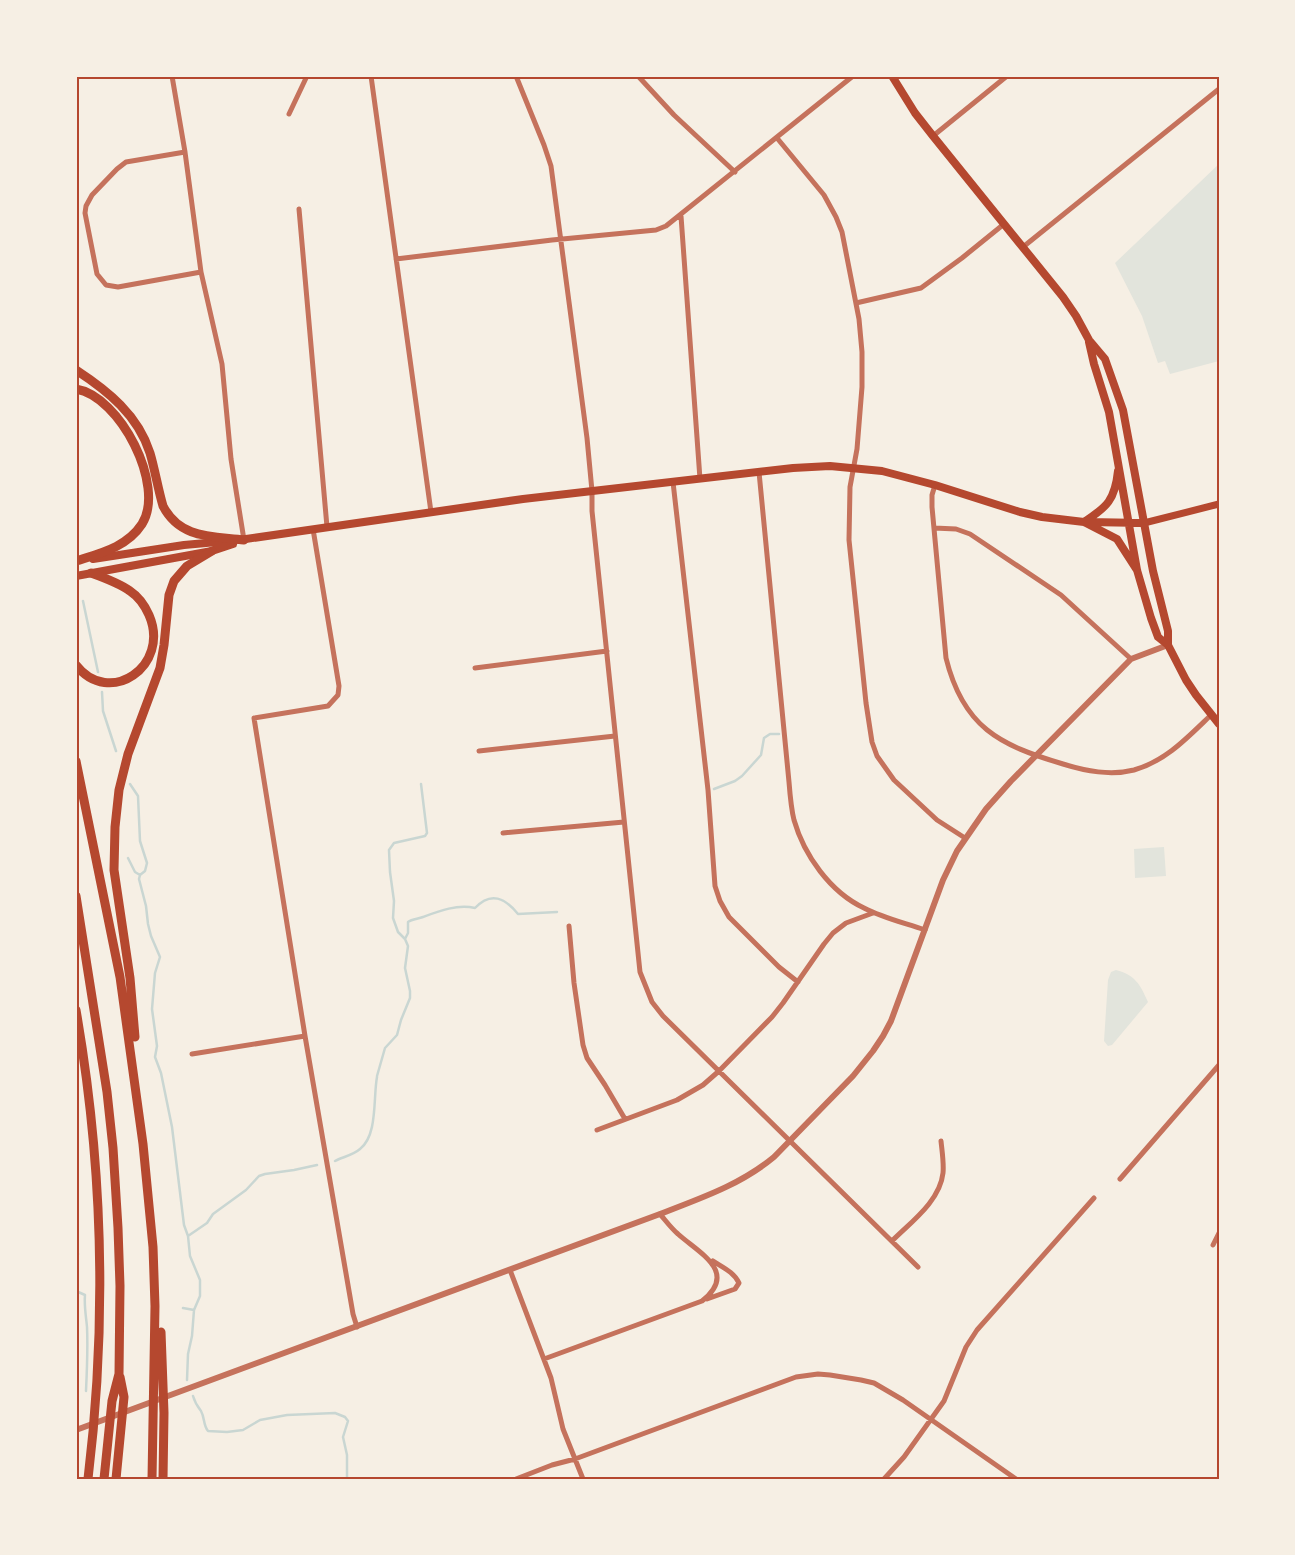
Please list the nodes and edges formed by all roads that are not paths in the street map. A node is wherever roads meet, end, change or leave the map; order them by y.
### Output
1 (172, 76) edge
2 (306, 76) edge
3 (370, 76) edge
4 (516, 76) edge
5 (638, 76) edge
6 (853, 76) edge
7 (892, 76) edge
8 (1007, 76) edge
9 (1219, 89) edge
10 (289, 114) dead end
11 (933, 136) junction
12 (777, 138) junction
13 (185, 152) junction
14 (734, 172) junction
15 (299, 209) dead end
16 (681, 216) junction
17 (1004, 224) junction
18 (561, 239) junction
19 (1023, 247) junction
20 (396, 259) junction
21 (201, 272) junction
22 (856, 303) junction
23 (1089, 340) junction
24 (76, 370) edge
25 (76, 390) edge
26 (1119, 460) junction
27 (853, 467) junction
28 (759, 472) junction
29 (700, 479) junction
30 (674, 482) junction
31 (935, 485) junction
32 (592, 491) junction
33 (1219, 504) edge
34 (431, 512) junction
35 (1084, 522) junction
36 (1144, 523) junction
37 (1130, 524) junction
38 (327, 527) junction
39 (934, 528) junction
40 (313, 529) junction
41 (244, 540) junction
42 (212, 551) junction
43 (76, 561) edge
44 (1137, 570) junction
45 (91, 574) junction
46 (76, 576) edge
47 (1168, 645) junction
48 (607, 651) junction
49 (1131, 659) junction
50 (76, 665) edge
51 (475, 668) dead end
52 (1211, 715) junction
53 (1219, 724) edge
54 (615, 736) junction
55 (479, 751) dead end
56 (1035, 756) junction
57 (76, 761) edge
58 (624, 822) junction
59 (503, 833) dead end
60 (965, 838) junction
61 (76, 896) edge
62 (873, 913) junction
63 (569, 926) dead end
64 (925, 930) junction
65 (798, 982) junction
66 (76, 1010) edge
67 (305, 1036) junction
68 (192, 1054) dead end
69 (1219, 1065) edge
70 (719, 1071) junction
71 (136, 1082) junction
72 (625, 1119) junction
73 (597, 1130) dead end
74 (790, 1141) junction
75 (941, 1141) dead end
76 (1120, 1179) dead end
77 (1094, 1198) dead end
78 (660, 1214) junction
79 (1219, 1233) edge
80 (892, 1241) junction
81 (1213, 1245) dead end
82 (711, 1260) junction
83 (918, 1266) dead end
84 (510, 1270) junction
85 (702, 1301) junction
86 (357, 1327) junction
87 (544, 1359) junction
88 (119, 1374) junction
89 (158, 1384) junction
90 (931, 1420) junction
91 (76, 1430) edge
92 (575, 1459) junction
93 (88, 1479) edge
94 (104, 1479) edge
95 (116, 1479) edge
96 (152, 1479) edge
97 (163, 1479) edge
98 (516, 1479) edge
99 (584, 1479) edge
100 (884, 1479) edge
101 (1016, 1479) edge

1 - 13 street
2 - 10 street
3 - 20 street
4 - 18 street
5 - 14 street
6 - 12 street
7 - 11 main road
8 - 11 street
9 - 19 street
11 - 17 main road
12 - 14 street
12 - 22 street
13 - 21 street
13 - 21 street
14 - 16 street
15 - 38 street
16 - 18 street
16 - 29 street
17 - 19 main road
17 - 22 street
18 - 20 street
18 - 32 street
19 - 23 main road
20 - 34 street
21 - 41 street
22 - 27 street
23 - 26 main road
23 - 36 main road
24 - 41 highway
25 - 43 highway
26 - 35 main road
26 - 37 main road
27 - 28 main road
27 - 31 main road
27 - 60 street
28 - 29 main road
28 - 62 street
29 - 30 main road
30 - 32 main road
30 - 65 street
31 - 35 main road
31 - 39 street
32 - 34 main road
32 - 48 street
33 - 36 main road
34 - 38 main road
35 - 37 main road
35 - 44 main road
36 - 37 main road
36 - 47 main road
37 - 44 main road
38 - 40 main road
39 - 49 street
39 - 56 street
40 - 41 main road
40 - 67 street
41 - 42 main road
41 - 43 main road
42 - 45 main road
42 - 71 highway
44 - 47 main road
45 - 46 main road
45 - 50 highway
47 - 49 street
47 - 52 main road
48 - 51 street
48 - 54 street
49 - 56 street
52 - 53 main road
52 - 56 street
54 - 55 street
54 - 58 street
56 - 60 street
57 - 71 highway
58 - 59 street
58 - 70 street
60 - 64 street
61 - 88 highway
62 - 64 street
62 - 65 street
63 - 72 street
64 - 74 street
65 - 70 street
66 - 93 highway
67 - 68 street
67 - 86 street
69 - 76 street
70 - 72 street
70 - 74 street
71 - 89 highway
72 - 73 street
74 - 78 street
74 - 80 street
75 - 80 street
77 - 90 street
78 - 82 street
78 - 84 street
79 - 81 street
80 - 83 street
82 - 85 street
82 - 85 street
84 - 86 street
84 - 87 street
85 - 87 street
86 - 91 street
87 - 92 street
88 - 94 highway
88 - 95 highway
89 - 96 highway
89 - 97 highway
90 - 92 street
90 - 100 street
90 - 101 street
92 - 98 street
92 - 99 street

